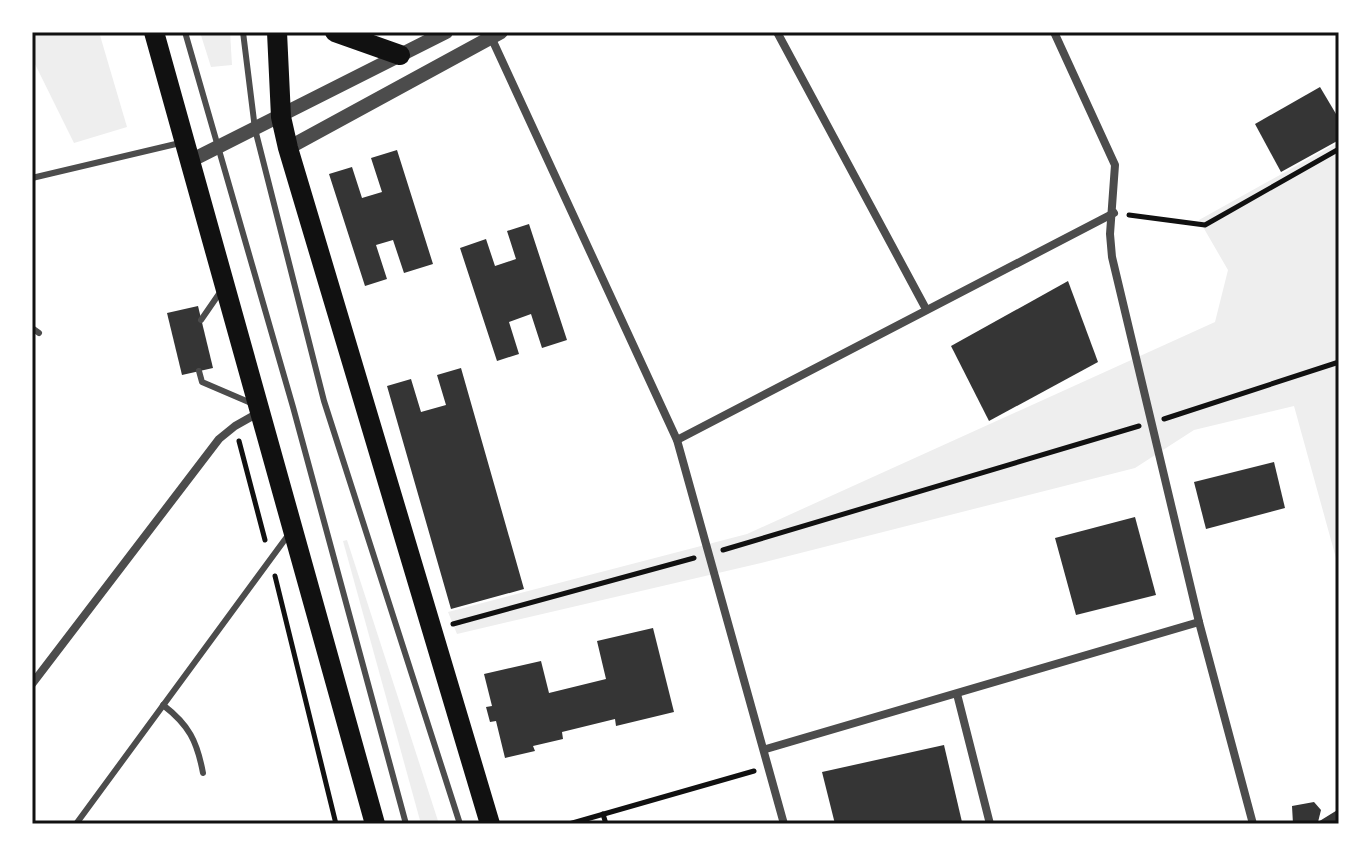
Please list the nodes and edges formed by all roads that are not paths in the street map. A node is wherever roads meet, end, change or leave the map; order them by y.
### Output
1 (154, 32) edge
2 (185, 32) edge
3 (243, 32) edge
4 (277, 32) edge
5 (335, 32) edge
6 (368, 32) edge
7 (446, 32) edge
8 (777, 32) edge
9 (1054, 32) edge
10 (496, 34) edge
11 (393, 53) junction
12 (281, 117) junction
13 (255, 129) junction
14 (220, 146) junction
15 (288, 148) junction
16 (189, 150) junction
17 (32, 178) edge
18 (1114, 213) junction
19 (225, 285) junction
20 (926, 309) junction
21 (201, 320) dead end
22 (199, 371) dead end
23 (258, 410) junction
24 (677, 440) junction
25 (291, 531) junction
26 (1199, 622) junction
27 (32, 684) edge
28 (957, 694) junction
29 (163, 705) junction
30 (766, 749) junction
31 (203, 773) dead end
32 (76, 824) edge
33 (375, 824) edge
34 (406, 824) edge
35 (460, 824) edge
36 (490, 824) edge
37 (784, 824) edge
38 (990, 824) edge
39 (1253, 824) edge

1 - 16 main road
2 - 14 lane
3 - 13 lane
4 - 12 main road
5 - 11 main road
6 - 11 street
7 - 11 street
8 - 20 street
9 - 18 street
10 - 15 street
10 - 24 street
11 - 12 street
12 - 13 street
12 - 15 main road
13 - 14 street
13 - 35 lane
14 - 16 street
14 - 34 lane
15 - 36 main road
16 - 17 lane
16 - 19 main road
18 - 20 street
18 - 26 street
19 - 21 lane
19 - 23 main road
20 - 24 street
22 - 23 lane
23 - 25 main road
23 - 27 street
24 - 30 street
25 - 29 lane
25 - 33 main road
26 - 28 street
26 - 39 street
28 - 30 street
28 - 38 street
29 - 31 lane
29 - 32 lane
30 - 37 street

